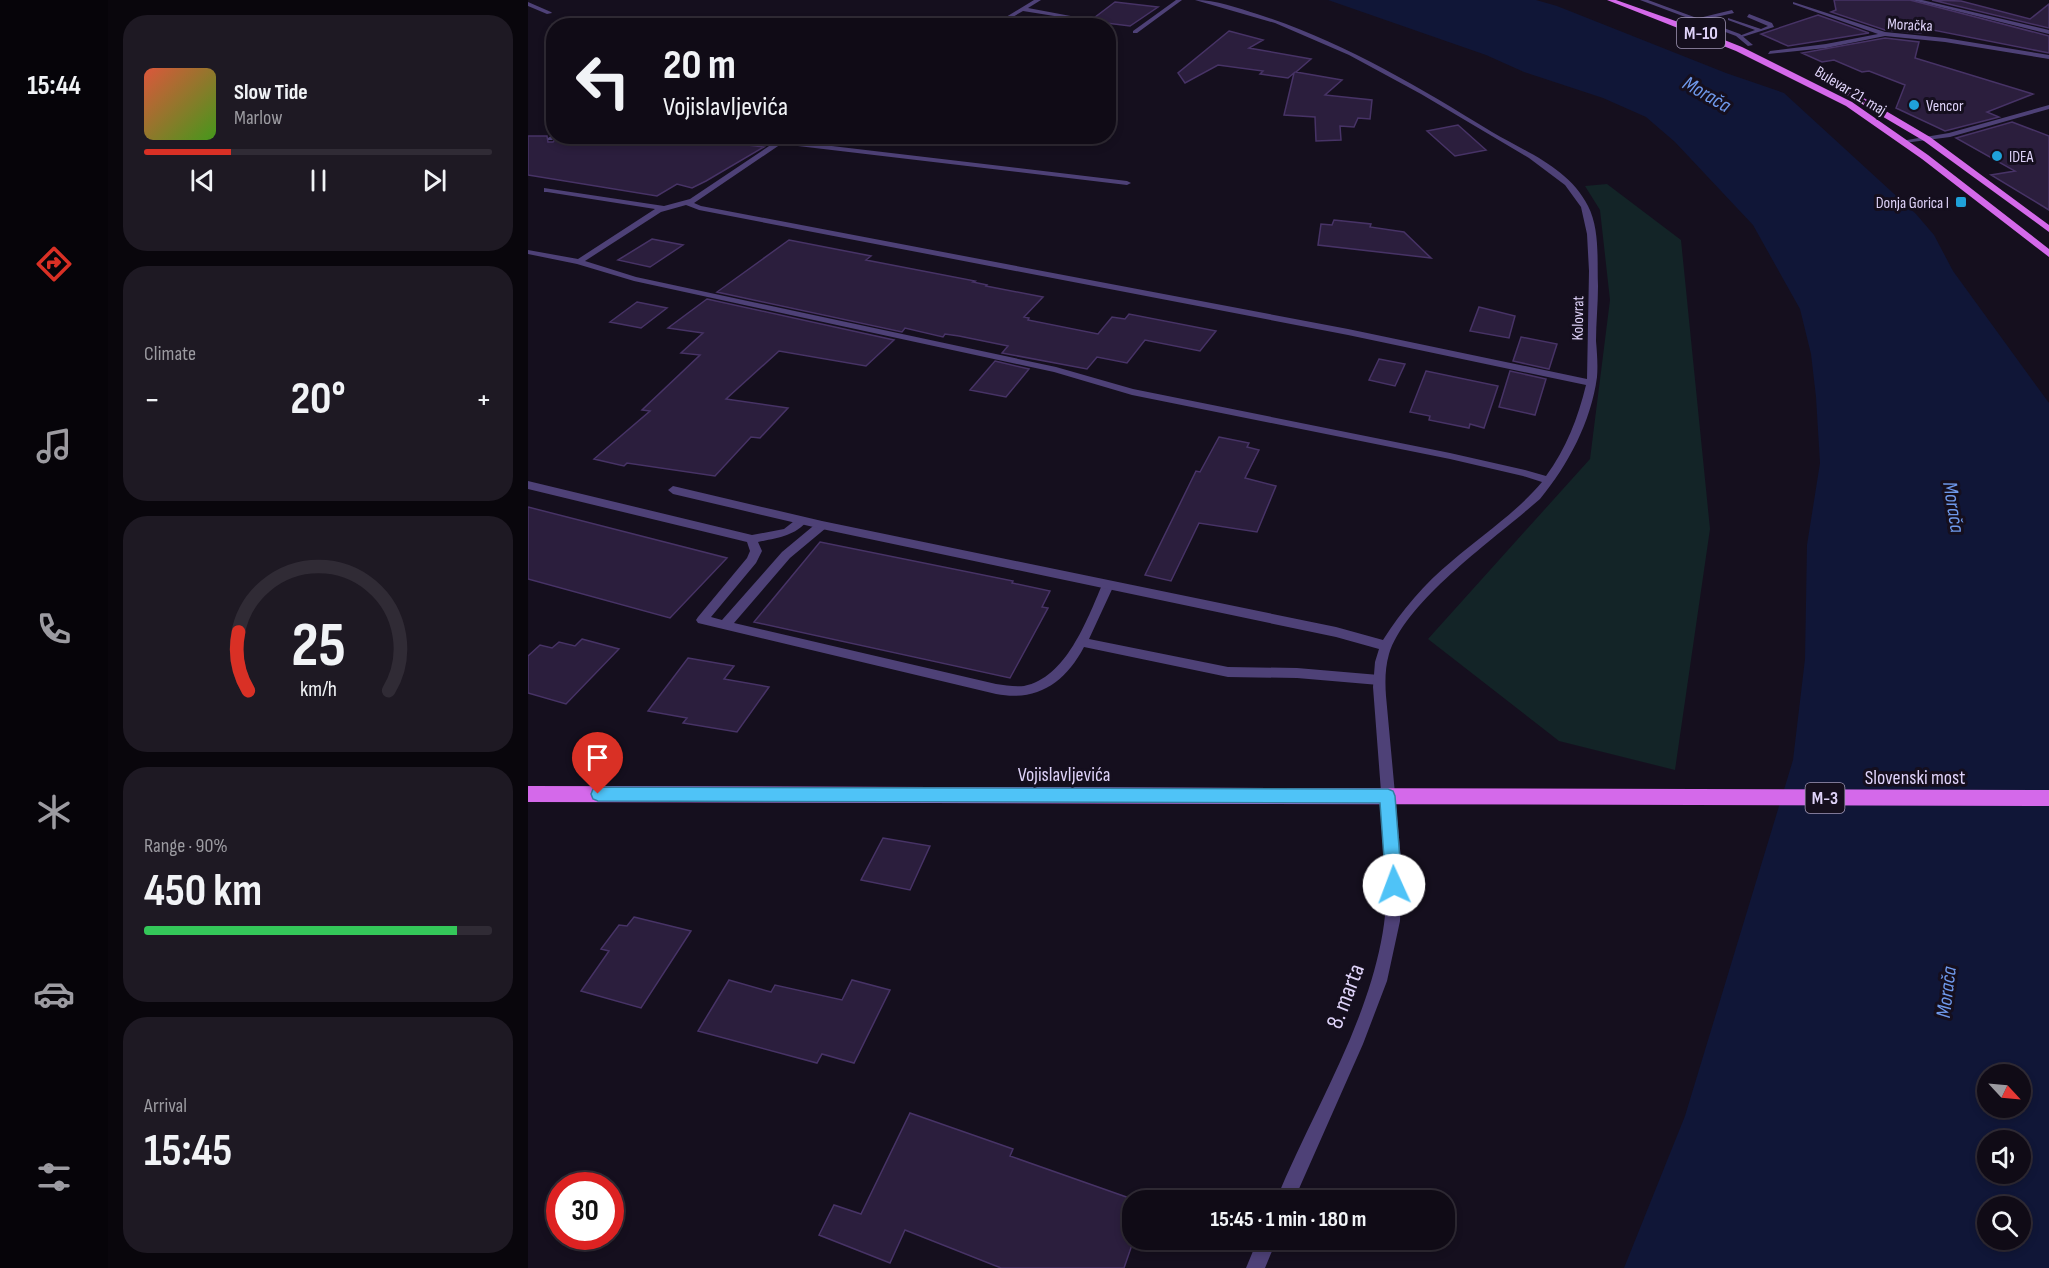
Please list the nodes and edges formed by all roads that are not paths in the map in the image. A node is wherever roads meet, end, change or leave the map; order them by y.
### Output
1 (1038, 0) edge
2 (1179, 0) edge
3 (1198, 0) edge
4 (1610, 0) edge
5 (1632, 0) edge
6 (1643, 0) edge
7 (1915, 0) edge
8 (1795, 3) dead end
9 (528, 4) edge
10 (1022, 9) junction
11 (1732, 12) dead end
12 (549, 13) dead end
13 (1749, 16) dead end
14 (1009, 17) dead end
15 (1073, 17) dead end
16 (1698, 19) junction
17 (1730, 19) dead end
18 (1760, 20) junction
19 (1745, 24) junction
20 (1759, 30) junction
21 (1135, 32) dead end
22 (2049, 32) edge
23 (1885, 34) junction
24 (1741, 37) junction
25 (1750, 45) junction
26 (1770, 52) junction
27 (2049, 57) edge
28 (1783, 59) dead end
29 (1842, 89) dead end
30 (2049, 107) edge
31 (1927, 139) junction
32 (1904, 141) junction
33 (777, 144) edge
34 (797, 144) edge
35 (1127, 183) dead end
36 (547, 190) dead end
37 (687, 203) junction
38 (663, 208) junction
39 (2049, 229) edge
40 (528, 252) edge
41 (2049, 254) edge
42 (579, 262) junction
43 (1592, 382) junction
44 (1549, 481) junction
45 (528, 485) edge
46 (673, 490) dead end
47 (802, 521) junction
48 (822, 525) junction
49 (752, 538) junction
50 (1108, 585) junction
51 (725, 626) junction
52 (1082, 642) junction
53 (1386, 646) junction
54 (1379, 680) junction
55 (528, 794) edge
56 (1388, 796) junction
57 (1601, 798) joint
58 (2049, 798) edge
59 (1289, 1190) edge
60 (1263, 1250) edge
61 (1255, 1268) edge

1 - 10 street
2 - 21 street
3 - 43 street, Kolovrat
4 - 32 main road, Bulevar 21. maj / M-10
5 - 25 main road, M-10
6 - 16 street
7 - 22 street
8 - 23 street
9 - 12 street
10 - 14 street
10 - 15 street
11 - 16 street
13 - 18 street
16 - 24 street
17 - 19 street
18 - 19 street
18 - 20 street
19 - 20 street
20 - 24 street
23 - 26 street, Moračka
23 - 27 street, Moračka
24 - 25 street
25 - 26 main road, M-10
26 - 28 main road, M-10
29 - 31 main road, Bulevar 21. maj
30 - 31 street
31 - 32 street
31 - 39 main road, Bulevar 21. maj
32 - 41 main road, Bulevar 21. maj / M-10
33 - 37 street
34 - 35 street
36 - 38 street
37 - 38 street
37 - 43 street
38 - 42 street
40 - 42 street
42 - 44 street
43 - 44 street, Kolovrat
44 - 53 street, Kolovrat
45 - 49 street
46 - 47 street
47 - 48 street
47 - 49 street
48 - 50 street
48 - 51 street
49 - 51 street
50 - 52 street
50 - 53 street
51 - 52 street
52 - 54 street
53 - 54 street, Kolovrat
54 - 56 street, Kolovrat
55 - 56 main road, Vojislavljevića / M-3
56 - 57 main road, Vojislavljevića / M-3
56 - 59 street, 8. marta
57 - 58 main road, Slovenski most / M-3
60 - 61 street

